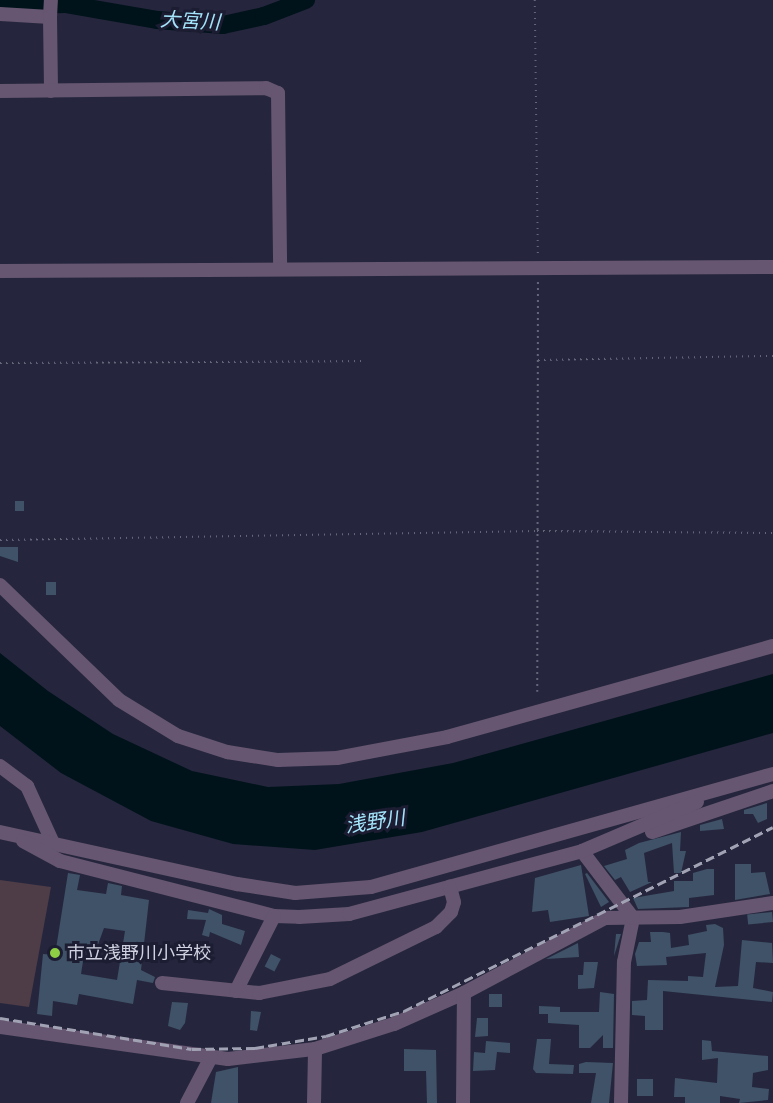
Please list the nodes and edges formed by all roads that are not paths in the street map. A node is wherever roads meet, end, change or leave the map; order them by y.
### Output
1 (51, 10) edge
2 (0, 15) edge
3 (51, 91) junction
4 (0, 92) edge
5 (773, 267) edge
6 (280, 269) junction
7 (0, 271) edge
8 (0, 585) edge
9 (773, 646) edge
10 (0, 766) edge
11 (773, 774) edge
12 (773, 791) edge
13 (702, 796) junction
14 (4, 832) edge
15 (52, 843) junction
16 (584, 853) junction
17 (450, 887) junction
18 (773, 903) edge
19 (274, 916) junction
20 (633, 918) junction
21 (162, 982) dead end
22 (236, 991) junction
23 (464, 993) junction
24 (0, 1027) edge
25 (315, 1049) junction
26 (211, 1057) junction
27 (188, 1103) edge
28 (314, 1103) edge
29 (463, 1103) edge
30 (621, 1103) edge

1 - 2 street
1 - 3 street
3 - 4 street
3 - 6 street
5 - 6 street
6 - 7 street
8 - 9 street
10 - 15 street
11 - 13 street
12 - 16 street
13 - 15 street
13 - 16 street
14 - 15 street
14 - 19 street
16 - 17 street
16 - 20 street
17 - 19 street
17 - 22 street
18 - 20 street
19 - 22 street
20 - 23 street
20 - 30 street
21 - 22 street
23 - 25 street
23 - 29 street
24 - 26 street
25 - 26 street
25 - 28 street
26 - 27 street

